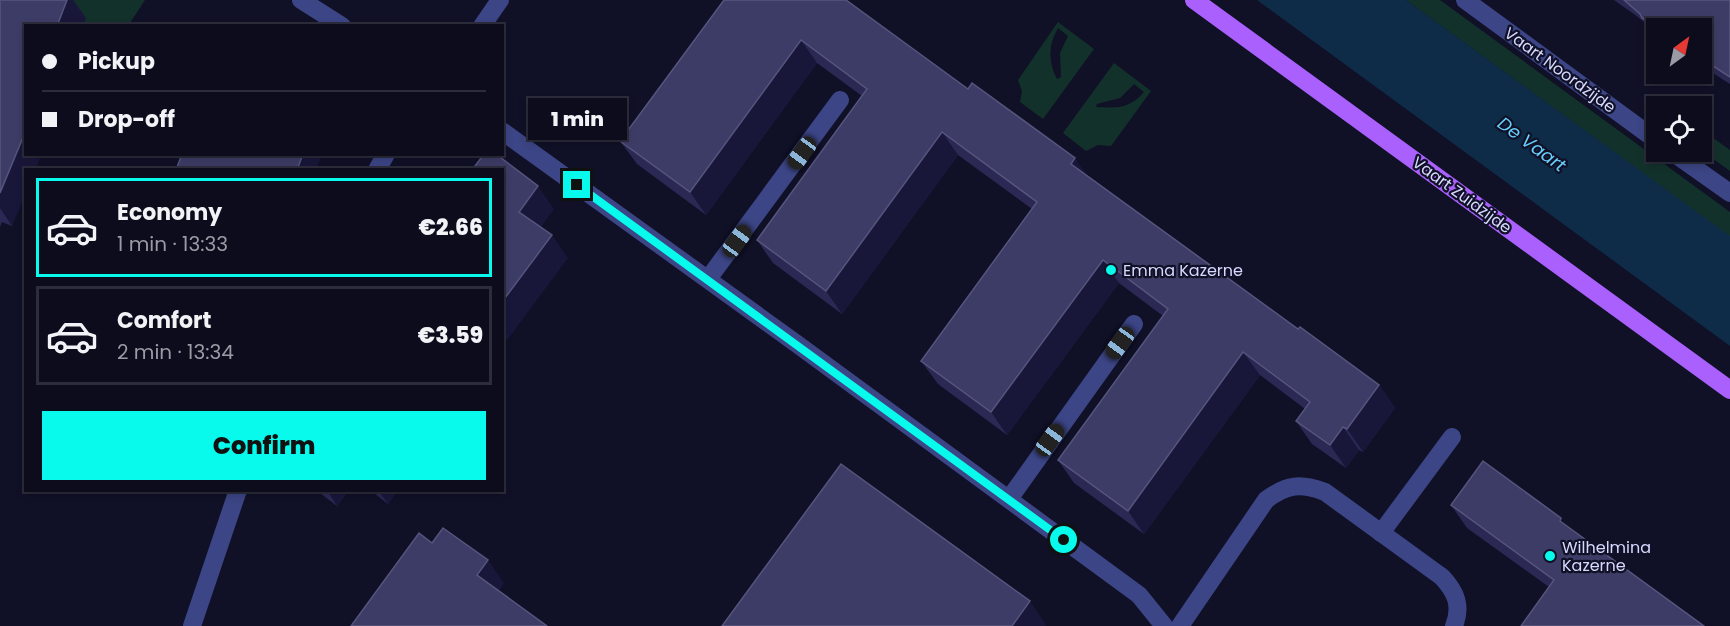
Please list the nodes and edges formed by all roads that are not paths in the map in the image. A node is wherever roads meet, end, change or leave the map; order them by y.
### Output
1 (301, 0) edge
2 (500, 0) edge
3 (1194, 0) edge
4 (1465, 0) edge
5 (339, 24) edge
6 (483, 24) edge
7 (840, 100) dead end
8 (504, 132) edge
9 (1646, 133) edge
10 (1686, 162) edge
11 (1730, 194) edge
12 (708, 279) junction
13 (1134, 324) dead end
14 (1730, 390) edge
15 (1452, 437) dead end
16 (237, 492) edge
17 (1009, 499) junction
18 (1382, 533) junction
19 (192, 626) edge
20 (1164, 626) edge
21 (1180, 626) edge
22 (1454, 626) edge

1 - 5 street
2 - 6 street
3 - 14 main road, Vaart Zuidzijde
4 - 9 street, Vaart Noordzijde
7 - 12 street
8 - 12 street
10 - 11 street
12 - 17 street
13 - 17 street
15 - 18 street
16 - 19 street
17 - 20 street
18 - 21 street
18 - 22 street

